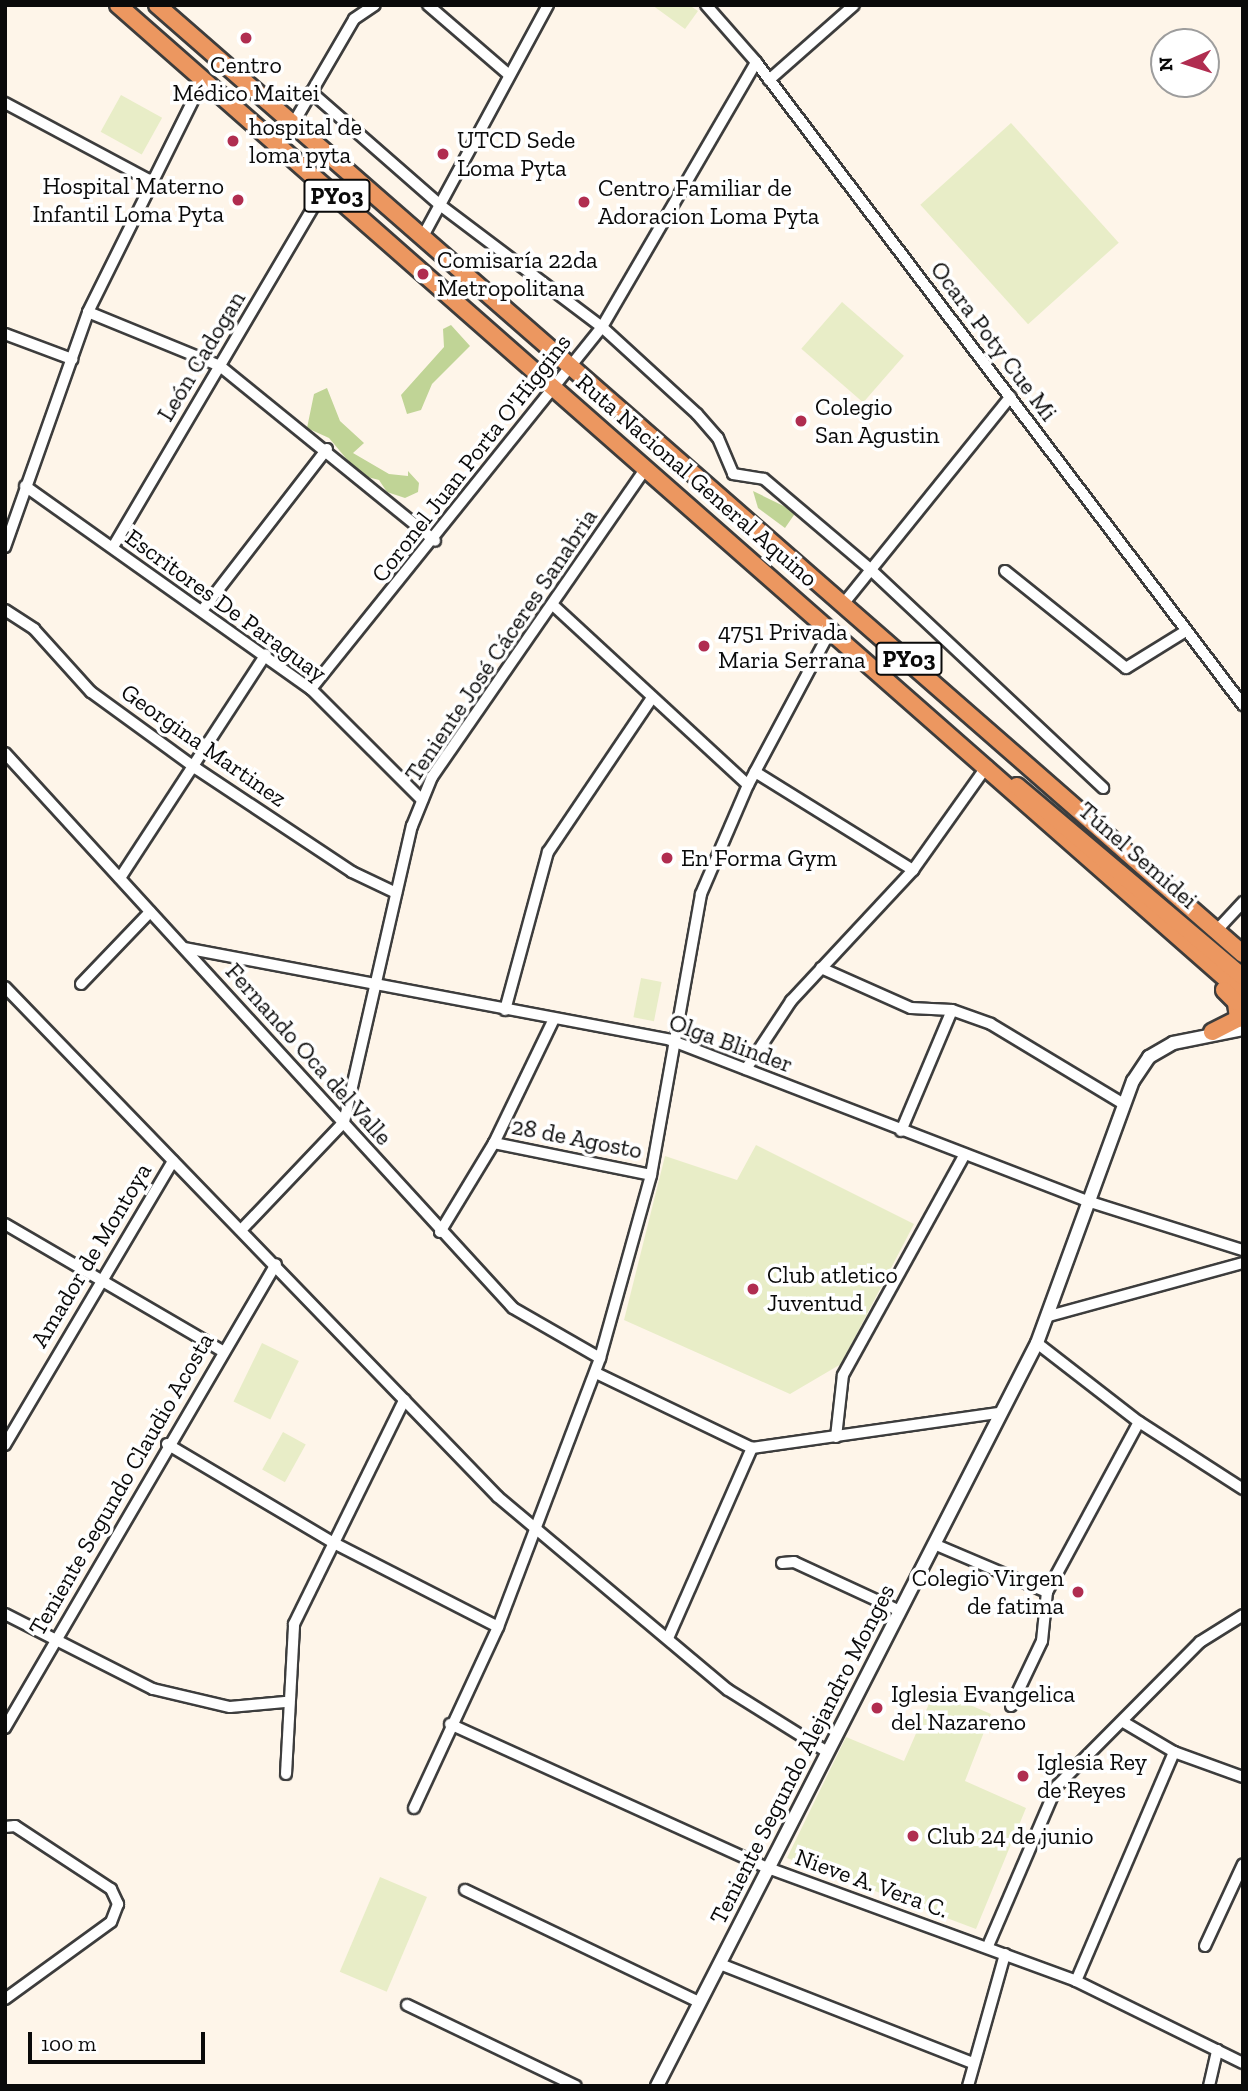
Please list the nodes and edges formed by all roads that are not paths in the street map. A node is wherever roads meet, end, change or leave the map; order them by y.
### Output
1 (118, 5) edge
2 (157, 5) edge
3 (374, 5) edge
4 (428, 5) edge
5 (548, 5) edge
6 (706, 5) edge
7 (854, 5) edge
8 (756, 62) junction
9 (508, 74) junction
10 (204, 78) junction
11 (769, 80) junction
12 (311, 92) junction
13 (5, 103) edge
14 (293, 124) junction
15 (151, 181) junction
16 (326, 186) junction
17 (440, 205) junction
18 (422, 238) junction
19 (88, 312) junction
20 (602, 327) junction
21 (5, 334) edge
22 (72, 359) junction
23 (220, 366) junction
24 (572, 366) junction
25 (556, 387) junction
26 (1010, 397) junction
27 (327, 450) junction
28 (647, 467) junction
29 (25, 486) junction
30 (7, 534) edge
31 (435, 541) junction
32 (5, 547) edge
33 (113, 547) junction
34 (870, 569) junction
35 (1004, 571) dead end
36 (844, 603) junction
37 (552, 605) junction
38 (204, 608) junction
39 (5, 610) edge
40 (832, 628) junction
41 (1186, 631) junction
42 (266, 654) junction
43 (311, 689) junction
44 (652, 698) junction
45 (1243, 705) edge
46 (5, 752) edge
47 (197, 769) junction
48 (993, 771) junction
49 (755, 772) junction
50 (748, 785) junction
51 (1103, 788) dead end
52 (422, 800) junction
53 (913, 870) junction
54 (120, 878) junction
55 (396, 893) junction
56 (1243, 902) edge
57 (150, 912) junction
58 (1218, 929) junction
59 (185, 948) junction
60 (1187, 950) junction
61 (1243, 954) edge
62 (821, 968) junction
63 (1242, 976) edge
64 (81, 984) dead end
65 (5, 987) edge
66 (376, 989) junction
67 (1243, 994) edge
68 (505, 1010) junction
69 (952, 1010) junction
70 (554, 1019) junction
71 (1243, 1030) edge
72 (1212, 1032) junction
73 (1243, 1038) edge
74 (670, 1040) junction
75 (746, 1069) junction
76 (1122, 1103) junction
77 (344, 1122) junction
78 (901, 1131) junction
79 (494, 1143) junction
80 (965, 1154) junction
81 (173, 1161) junction
82 (651, 1175) junction
83 (1084, 1200) junction
84 (5, 1224) edge
85 (244, 1227) junction
86 (440, 1232) junction
87 (1243, 1250) edge
88 (1243, 1263) edge
89 (276, 1264) junction
90 (99, 1277) junction
91 (1049, 1316) junction
92 (1037, 1343) junction
93 (221, 1350) junction
94 (600, 1358) junction
95 (596, 1373) junction
96 (404, 1400) junction
97 (999, 1413) junction
98 (1139, 1422) junction
99 (836, 1437) junction
100 (167, 1444) junction
101 (5, 1445) edge
102 (752, 1448) junction
103 (1243, 1489) edge
104 (538, 1526) junction
105 (332, 1542) junction
106 (934, 1544) junction
107 (782, 1563) dead end
108 (1047, 1592) junction
109 (898, 1610) junction
110 (5, 1614) edge
111 (1243, 1615) edge
112 (498, 1628) junction
113 (669, 1636) junction
114 (54, 1643) junction
115 (285, 1702) junction
116 (1011, 1706) dead end
117 (1125, 1723) junction
118 (450, 1724) junction
119 (5, 1728) edge
120 (824, 1750) junction
121 (1174, 1752) junction
122 (286, 1774) dead end
123 (1243, 1777) edge
124 (414, 1808) dead end
125 (5, 1827) edge
126 (1243, 1864) edge
127 (768, 1868) junction
128 (465, 1890) dead end
129 (1205, 1946) dead end
130 (988, 1947) junction
131 (1005, 1954) junction
132 (720, 1964) junction
133 (1076, 1981) junction
134 (5, 1999) edge
135 (699, 2002) junction
136 (407, 2005) dead end
137 (1217, 2050) junction
138 (973, 2063) junction
139 (1243, 2063) edge
140 (576, 2086) edge
141 (657, 2086) edge
142 (968, 2086) edge
143 (1209, 2086) edge

1 - 10 highway, Ruta Nacional General Aquino / PY03
2 - 14 highway, Ruta Nacional General Aquino / PY03
3 - 12 street
4 - 9 street
5 - 9 street
6 - 8 street, Ocara Poty Cue Mi
7 - 11 street
8 - 11 street, Ocara Poty Cue Mi
8 - 20 street, Coronel Juan Porta O'Higgins
9 - 17 street
10 - 15 street
10 - 16 highway, Ruta Nacional General Aquino / PY03
11 - 26 street, Ocara Poty Cue Mi
12 - 14 street
12 - 17 street
13 - 15 street
14 - 18 highway, Ruta Nacional General Aquino / PY03
15 - 19 street
16 - 23 street, León Cadogan
16 - 25 highway, Ruta Nacional General Aquino / PY03
17 - 18 street
17 - 20 street
18 - 24 highway, Ruta Nacional General Aquino / PY03
19 - 22 street
19 - 23 street
20 - 24 street, Coronel Juan Porta O'Higgins
20 - 34 street
21 - 22 street
22 - 29 street
23 - 27 street
23 - 33 street, León Cadogan
24 - 25 street, Coronel Juan Porta O'Higgins
24 - 36 highway, Ruta Nacional General Aquino / PY03
25 - 28 highway, Ruta Nacional General Aquino / PY03
25 - 31 street, Coronel Juan Porta O'Higgins
26 - 34 street
26 - 41 street, Ocara Poty Cue Mi
27 - 31 street
27 - 38 street
28 - 37 street, Teniente José Cáceres Sanabria
28 - 40 highway, Ruta Nacional General Aquino / PY03
29 - 30 street
29 - 33 street, Escritores De Paraguay
30 - 32 street
31 - 43 street, Coronel Juan Porta O'Higgins
33 - 38 street, Escritores De Paraguay
34 - 36 street
34 - 51 street
35 - 41 street
36 - 58 highway, Ruta Nacional General Aquino / PY03
37 - 44 street
37 - 52 street, Teniente José Cáceres Sanabria
38 - 42 street, Escritores De Paraguay
39 - 47 street, Georgina Martinez
40 - 48 highway, Ruta Nacional General Aquino / PY03
40 - 49 street
41 - 45 street, Ocara Poty Cue Mi
42 - 43 street, Escritores De Paraguay
42 - 47 street
43 - 52 street, Escritores De Paraguay
44 - 50 street
44 - 68 street
46 - 54 street, Fernando Oca del Valle
47 - 54 street
47 - 55 street, Georgina Martinez
48 - 53 street
48 - 60 highway, Ruta Nacional General Aquino / PY03
48 - 63 highway, Túnel Semidei
49 - 50 street
49 - 53 street
50 - 74 street
52 - 55 street, Teniente José Cáceres Sanabria
53 - 62 street
54 - 57 street, Fernando Oca del Valle
55 - 66 street, Teniente José Cáceres Sanabria
56 - 58 street
57 - 59 street, Fernando Oca del Valle
57 - 64 street
58 - 61 highway, Ruta Nacional General Aquino / PY03
59 - 66 street, Olga Blinder
59 - 77 street, Fernando Oca del Valle
60 - 67 highway, Ruta Nacional General Aquino / PY03
60 - 72 highway
62 - 69 street
62 - 75 street
65 - 81 street
66 - 68 street, Olga Blinder
66 - 77 street, Teniente José Cáceres Sanabria
68 - 70 street, Olga Blinder
69 - 76 street
69 - 78 street
70 - 74 street, Olga Blinder
70 - 79 street
71 - 72 street
72 - 73 street
72 - 76 street, Teniente Segundo Alejandro Monges
74 - 75 street, Olga Blinder
74 - 82 street
75 - 78 street, Olga Blinder
76 - 83 street, Teniente Segundo Alejandro Monges
77 - 85 street
77 - 86 street, Fernando Oca del Valle
78 - 80 street, Olga Blinder
79 - 82 street, 28 de Agosto
79 - 86 street
80 - 83 street, Olga Blinder
80 - 99 street
81 - 85 street
81 - 90 street, Amador de Montoya
82 - 94 street
83 - 87 street, Olga Blinder
83 - 91 street, Teniente Segundo Alejandro Monges
84 - 90 street
85 - 89 street
86 - 94 street, Fernando Oca del Valle
88 - 91 street
89 - 93 street, Teniente Segundo Claudio Acosta
89 - 96 street
90 - 93 street
90 - 101 street, Amador de Montoya
91 - 92 street, Teniente Segundo Alejandro Monges
92 - 97 street, Teniente Segundo Alejandro Monges
92 - 98 street
93 - 100 street, Teniente Segundo Claudio Acosta
94 - 95 street
95 - 102 street
95 - 104 street
96 - 104 street
96 - 105 street
97 - 99 street
97 - 106 street, Teniente Segundo Alejandro Monges
98 - 103 street
98 - 108 street
99 - 102 street
100 - 105 street
100 - 114 street, Teniente Segundo Claudio Acosta
102 - 113 street
104 - 112 street
104 - 113 street
105 - 112 street
105 - 115 street
106 - 108 street
106 - 109 street, Teniente Segundo Alejandro Monges
107 - 109 street
108 - 116 street
109 - 120 street, Teniente Segundo Alejandro Monges
110 - 114 street
111 - 117 street
112 - 118 street
113 - 120 street
114 - 115 street
114 - 119 street, Teniente Segundo Claudio Acosta
115 - 122 street
117 - 121 street
117 - 130 street
118 - 124 street
118 - 127 street, Nieve A. Vera C.
120 - 127 street, Teniente Segundo Alejandro Monges
121 - 123 street
121 - 133 street
125 - 134 street
126 - 129 street
127 - 130 street, Nieve A. Vera C.
127 - 132 street, Teniente Segundo Alejandro Monges
128 - 135 street
130 - 131 street, Nieve A. Vera C.
131 - 133 street, Nieve A. Vera C.
131 - 138 street
132 - 135 street, Teniente Segundo Alejandro Monges
132 - 138 street
133 - 137 street, Nieve A. Vera C.
135 - 141 street, Teniente Segundo Alejandro Monges
136 - 140 street
137 - 139 street, Nieve A. Vera C.
137 - 143 street
138 - 142 street

